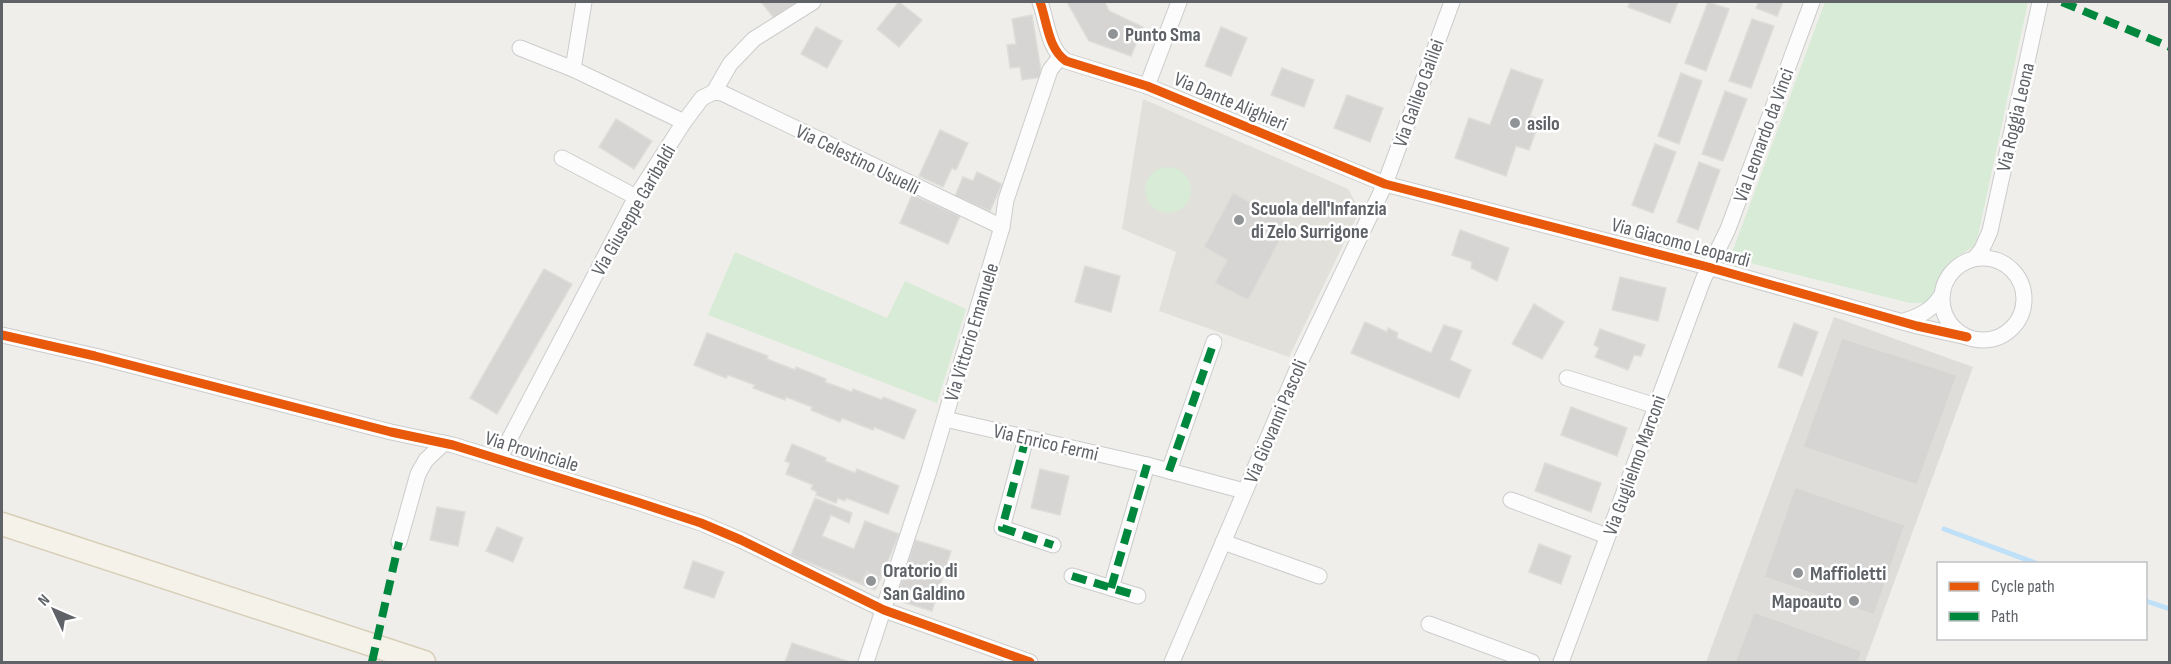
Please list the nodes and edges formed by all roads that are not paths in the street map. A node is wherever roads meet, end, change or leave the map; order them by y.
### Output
1 (584, 2) edge
2 (813, 2) edge
3 (1040, 2) edge
4 (1179, 2) edge
5 (1452, 2) edge
6 (1812, 2) edge
7 (2040, 2) edge
8 (520, 48) dead end
9 (1060, 57) junction
10 (573, 69) junction
11 (1147, 86) junction
12 (714, 92) junction
13 (684, 122) junction
14 (562, 158) dead end
15 (1385, 184) junction
16 (636, 197) junction
17 (1002, 228) junction
18 (1989, 231) junction
19 (1975, 258) junction
20 (2002, 262) junction
21 (1708, 267) junction
22 (1941, 296) junction
23 (1904, 321) junction
24 (2, 335) edge
25 (1967, 337) junction
26 (1214, 342) dead end
27 (1567, 378) dead end
28 (1656, 406) junction
29 (945, 418) junction
30 (1026, 438) junction
31 (444, 443) junction
32 (499, 459) junction
33 (1147, 465) junction
34 (1169, 471) junction
35 (1244, 491) junction
36 (1511, 500) dead end
37 (2, 524) edge
38 (1608, 536) junction
39 (399, 542) dead end
40 (1223, 542) junction
41 (1053, 544) dead end
42 (1072, 576) dead end
43 (1318, 576) dead end
44 (1111, 588) junction
45 (1138, 596) dead end
46 (884, 610) junction
47 (1429, 624) dead end
48 (424, 663) edge
49 (866, 663) edge
50 (1030, 663) edge
51 (1172, 663) edge
52 (1532, 663) edge
53 (1561, 663) edge

1 - 10 street
2 - 12 street, Via Giuseppe Garibaldi
3 - 9 street
4 - 11 street
5 - 15 street, Via Galileo Galilei
6 - 21 street, Via Leonardo da Vinci
7 - 18 street, Via Roggia Leona
8 - 10 street
9 - 11 street, Via Dante Alighieri
9 - 17 street, Via Vittorio Emanuele
10 - 13 street
11 - 15 street, Via Dante Alighieri
12 - 13 street, Via Giuseppe Garibaldi
12 - 17 street, Via Celestino Usuelli
13 - 16 street, Via Giuseppe Garibaldi
14 - 16 street
15 - 21 street, Via Giacomo Leopardi
15 - 35 street, Via Giovanni Pascoli
16 - 32 street, Via Giuseppe Garibaldi
17 - 29 street, Via Vittorio Emanuele
18 - 19 street, Via Roggia Leona
18 - 20 street
19 - 20 street
19 - 22 street
20 - 25 street
21 - 23 street, Via Giacomo Leopardi
21 - 28 street, Via Guglielmo Marconi
22 - 23 street
22 - 25 street
23 - 25 street, Via Giacomo Leopardi
24 - 31 street, Via Provinciale
26 - 34 street
27 - 28 street
28 - 38 street, Via Guglielmo Marconi
29 - 30 street, Via Enrico Fermi
29 - 46 street, Via Vittorio Emanuele
30 - 33 street, Via Enrico Fermi
30 - 41 street
31 - 32 street, Via Provinciale
31 - 39 street
32 - 46 street, Via Provinciale
33 - 34 street, Via Enrico Fermi
33 - 44 street
34 - 35 street, Via Enrico Fermi
35 - 40 street, Via Giovanni Pascoli
36 - 38 street
37 - 48 main road
38 - 53 street, Via Guglielmo Marconi
40 - 43 street
40 - 51 street, Via Giovanni Pascoli
42 - 44 street
44 - 45 street
46 - 49 street, Via Vittorio Emanuele
46 - 50 street, Via Provinciale
47 - 52 street

